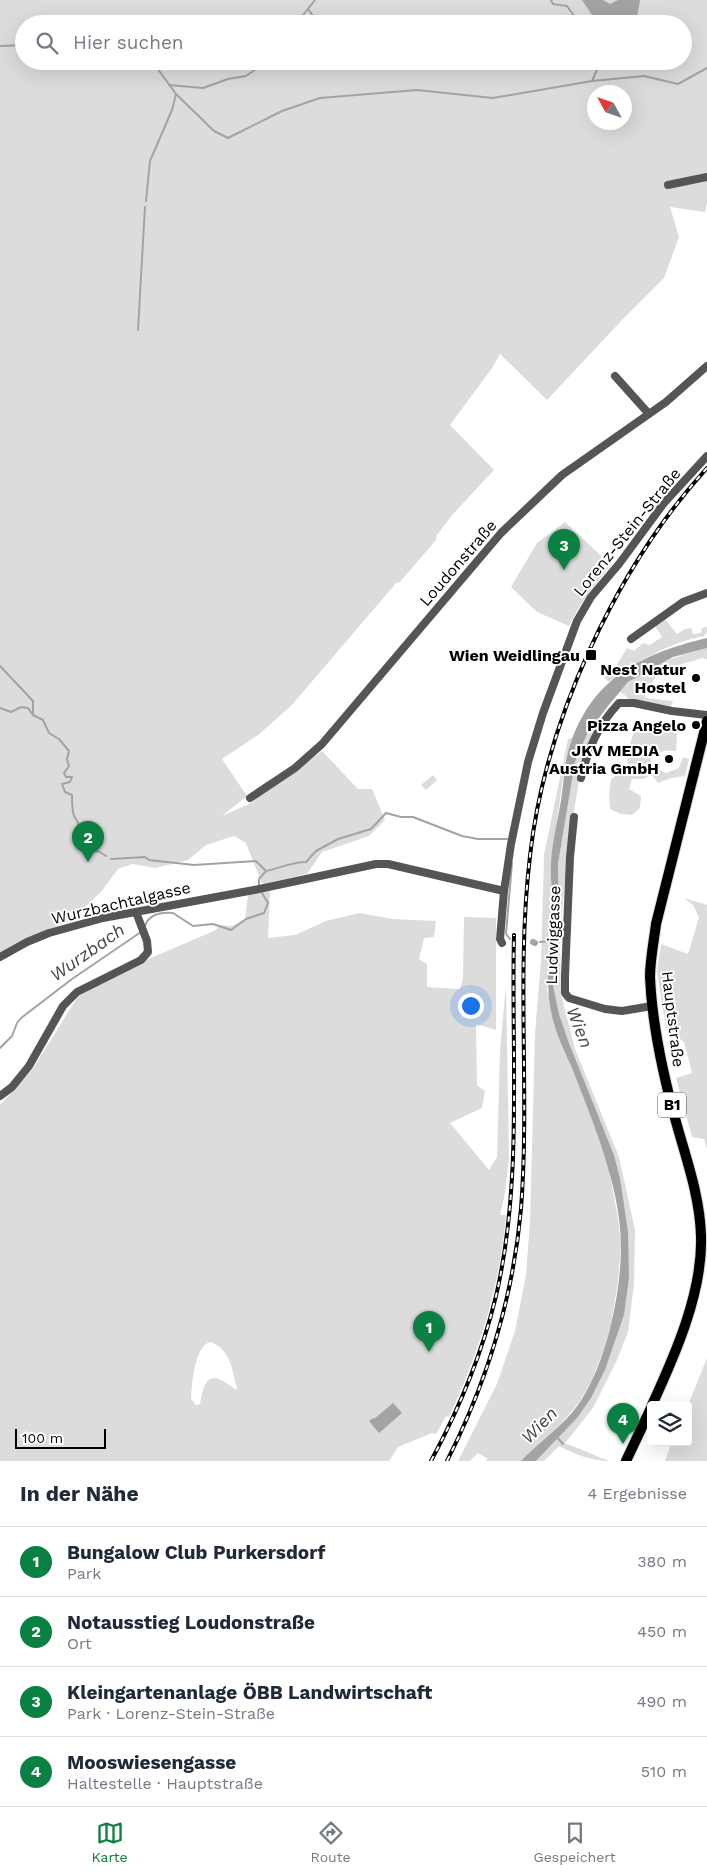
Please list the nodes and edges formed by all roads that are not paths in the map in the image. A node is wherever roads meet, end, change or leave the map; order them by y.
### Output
1 (707, 177) edge
2 (668, 185) dead end
3 (707, 366) edge
4 (615, 376) dead end
5 (648, 414) junction
6 (707, 456) edge
7 (707, 593) edge
8 (632, 639) dead end
9 (707, 715) edge
10 (707, 721) edge
11 (581, 778) dead end
12 (250, 798) dead end
13 (574, 817) dead end
14 (504, 891) junction
15 (137, 916) junction
16 (502, 943) dead end
17 (0, 958) edge
18 (652, 1006) junction
19 (0, 1096) edge
20 (654, 1401) edge
21 (647, 1417) edge
22 (626, 1461) edge

1 - 2 street
3 - 5 street, Loudonstraße
4 - 5 street
5 - 12 street, Loudonstraße
6 - 14 street, Lorenz-Stein-Straße
7 - 8 street
9 - 11 street
10 - 18 main road, Hauptstraße / B1
13 - 18 street, Ludwiggasse
14 - 15 street, Wurzbachtalgasse
14 - 16 street, Lorenz-Stein-Straße
15 - 17 street, Wurzbachtalgasse
15 - 19 street
18 - 20 main road, Hauptstraße / B1
21 - 22 main road, Hauptstraße / B1

